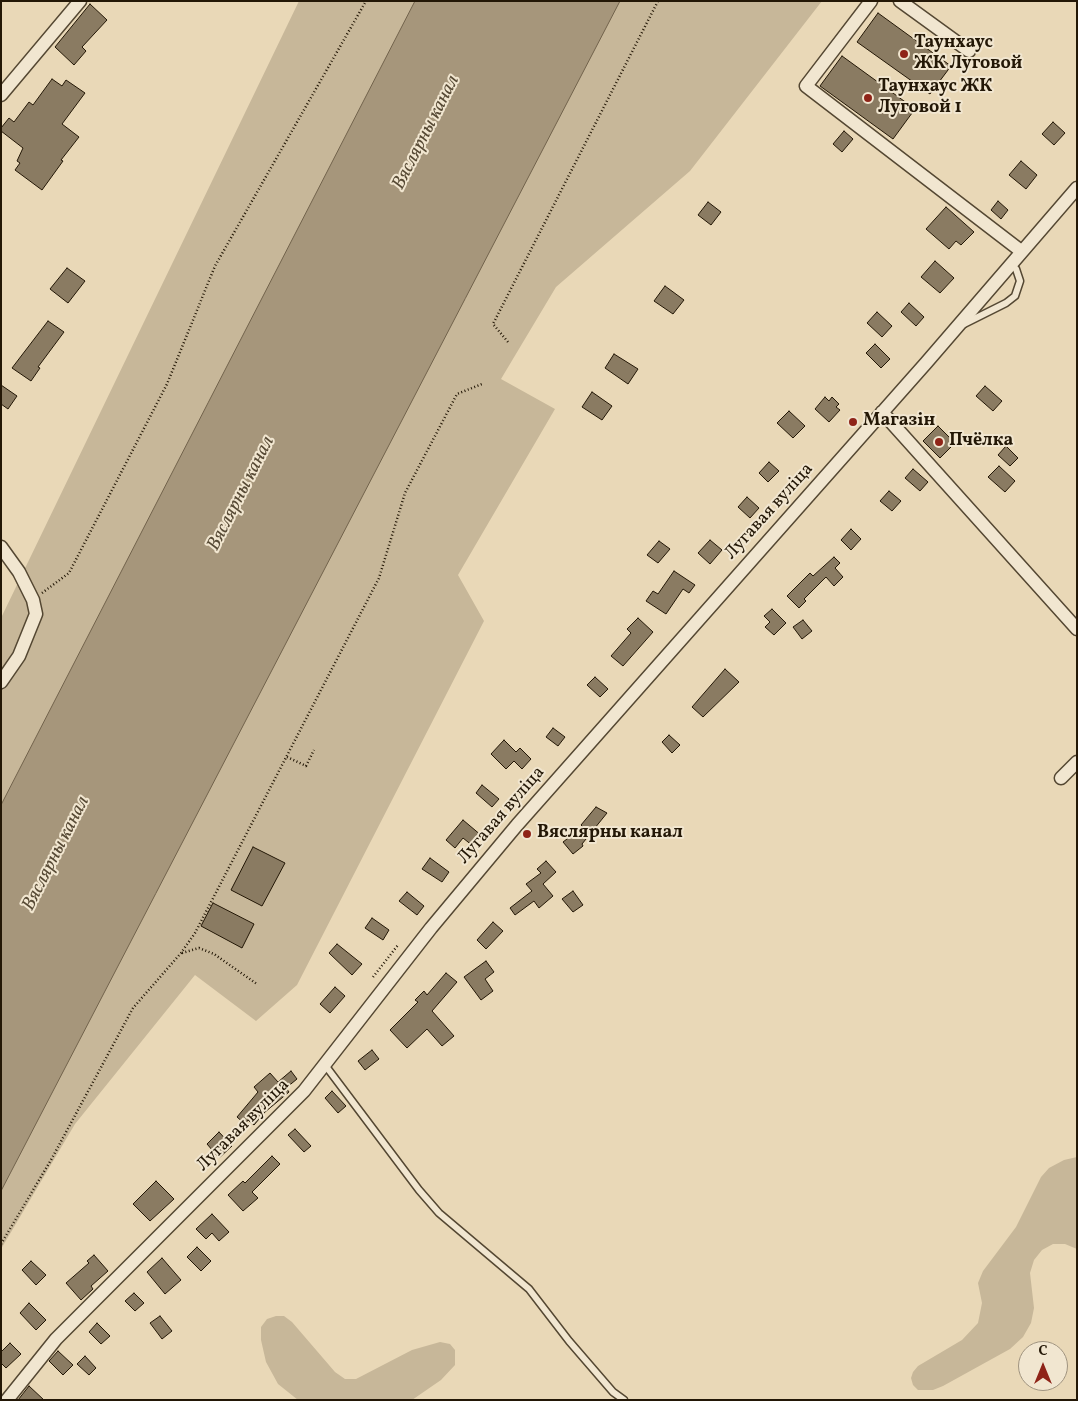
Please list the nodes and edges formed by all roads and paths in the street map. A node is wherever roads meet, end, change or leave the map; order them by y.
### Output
1 (80, 1) edge
2 (366, 1) edge
3 (658, 1) edge
4 (870, 1) edge
5 (900, 1) edge
6 (969, 51) dead end
7 (1, 95) edge
8 (1077, 188) edge
9 (1022, 251) junction
10 (1010, 264) junction
11 (957, 328) junction
12 (508, 342) dead end
13 (482, 384) dead end
14 (882, 412) junction
15 (1, 547) edge
16 (33, 600) junction
17 (1077, 629) edge
18 (1, 682) edge
19 (314, 750) dead end
20 (287, 757) junction
21 (1077, 762) edge
22 (1060, 778) dead end
23 (398, 945) dead end
24 (181, 953) junction
25 (373, 977) dead end
26 (257, 984) dead end
27 (325, 1065) junction
28 (1, 1244) edge
29 (7, 1400) edge
30 (624, 1400) edge

1 - 7 street
2 - 16 path
3 - 12 path
4 - 9 street
5 - 6 street
8 - 9 street, Лугавая вуліца
9 - 10 street, Лугавая вуліца
10 - 11 street, Лугавая вуліца
10 - 11 lane
11 - 14 street, Лугавая вуліца
13 - 20 path
14 - 17 street
14 - 27 street, Лугавая вуліца
15 - 16 street
16 - 18 street
19 - 20 path
20 - 24 path
21 - 22 street
23 - 25 path
24 - 26 path
24 - 28 path
27 - 29 street, Лугавая вуліца
27 - 30 lane

